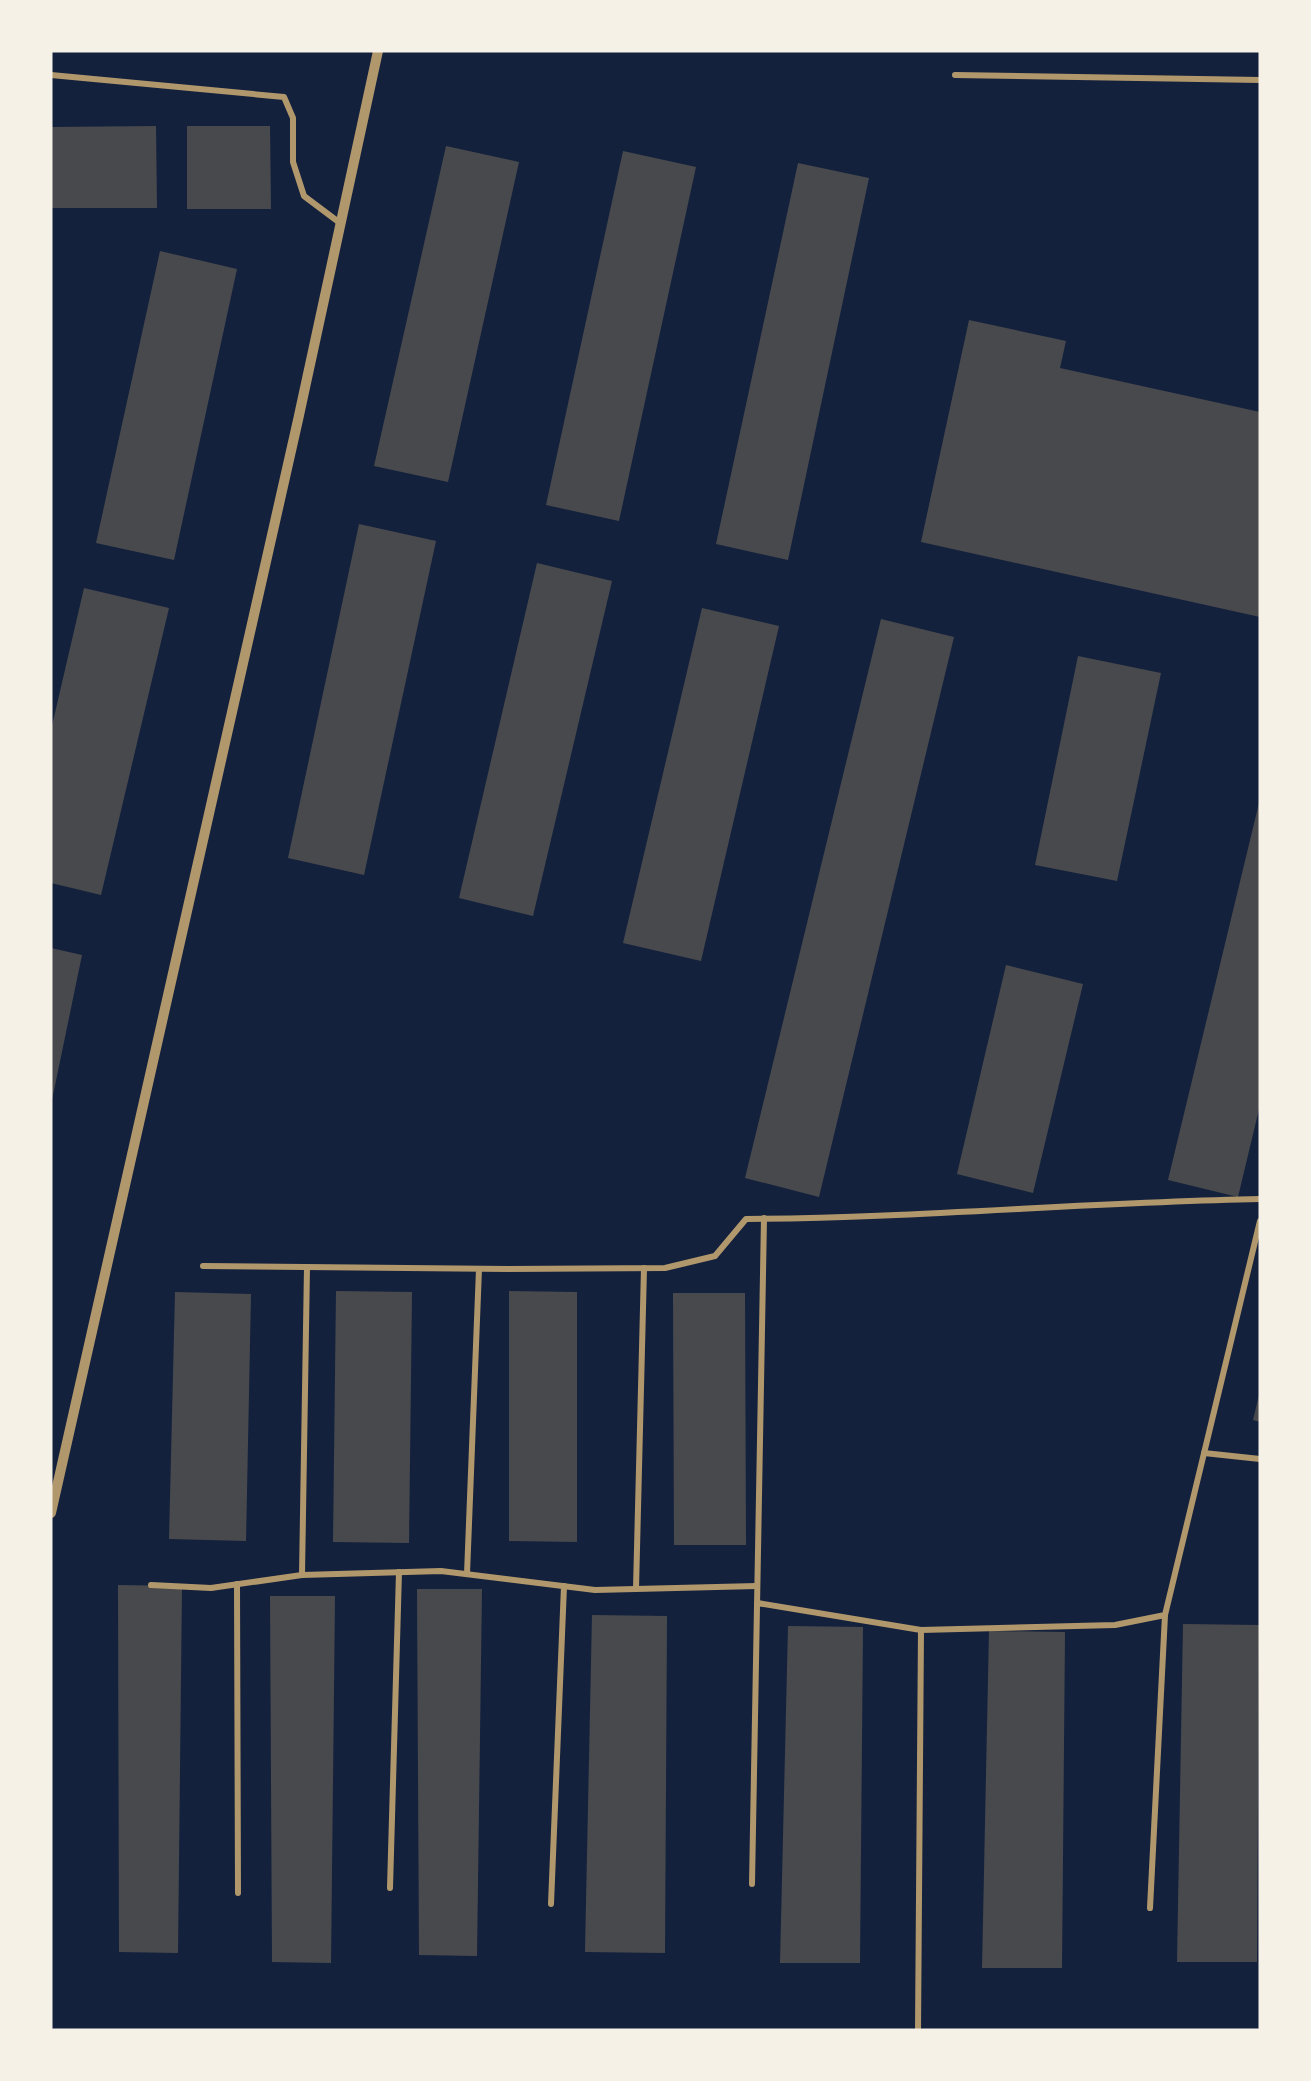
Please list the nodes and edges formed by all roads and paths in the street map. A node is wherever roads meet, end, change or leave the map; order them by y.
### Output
1 (378, 51) edge
2 (51, 75) edge
3 (955, 75) dead end
4 (1260, 80) edge
5 (340, 223) junction
6 (1260, 1200) edge
7 (764, 1218) junction
8 (1260, 1221) edge
9 (203, 1266) dead end
10 (307, 1267) junction
11 (644, 1268) junction
12 (479, 1269) junction
13 (1204, 1453) junction
14 (1260, 1458) edge
15 (51, 1513) edge
16 (399, 1572) junction
17 (467, 1574) junction
18 (302, 1575) junction
19 (237, 1584) junction
20 (151, 1585) dead end
21 (564, 1586) junction
22 (758, 1586) junction
23 (636, 1589) junction
24 (757, 1603) junction
25 (1165, 1615) junction
26 (921, 1630) junction
27 (752, 1884) dead end
28 (390, 1888) dead end
29 (238, 1893) dead end
30 (551, 1904) dead end
31 (1150, 1908) dead end
32 (918, 2030) edge

1 - 5 street
2 - 5 street
3 - 4 street
5 - 15 street
6 - 7 street
7 - 11 street
7 - 22 street
8 - 13 street
9 - 10 street
10 - 12 street
10 - 18 street
11 - 12 street
11 - 23 street
12 - 17 street
13 - 14 street
13 - 25 street
16 - 17 street
16 - 18 street
16 - 28 street
17 - 21 street
18 - 19 street
19 - 20 street
19 - 29 street
21 - 23 street
21 - 30 street
22 - 23 street
22 - 24 street
24 - 26 street
24 - 27 street
25 - 26 street
25 - 31 street
26 - 32 street

